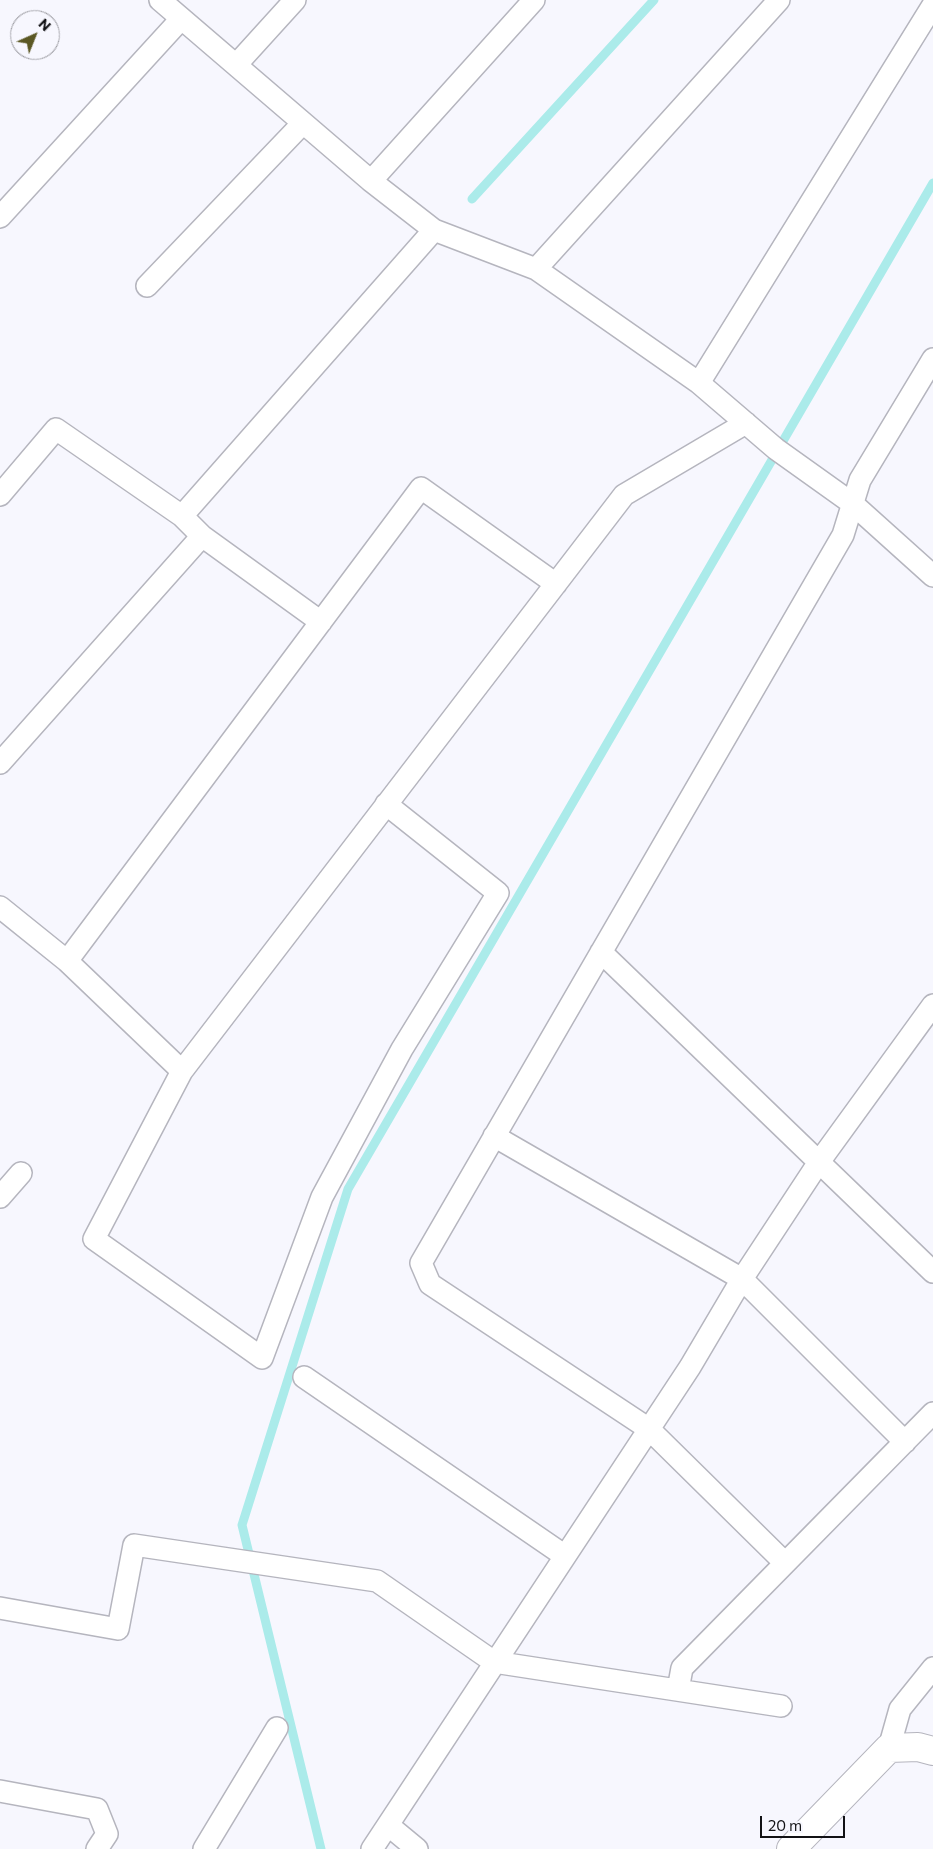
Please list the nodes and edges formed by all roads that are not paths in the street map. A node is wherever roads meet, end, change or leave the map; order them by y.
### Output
1 (160, 0) edge
2 (295, 0) edge
3 (534, 0) edge
4 (779, 0) edge
5 (933, 5) edge
6 (181, 19) junction
7 (236, 65) junction
8 (303, 123) junction
9 (371, 181) junction
10 (0, 217) edge
11 (434, 230) junction
12 (536, 269) junction
13 (147, 286) dead end
14 (933, 359) edge
15 (699, 383) junction
16 (746, 423) junction
17 (0, 496) edge
18 (853, 504) junction
19 (182, 516) junction
20 (202, 536) junction
21 (933, 576) edge
22 (556, 584) junction
23 (321, 622) junction
24 (0, 763) edge
25 (386, 804) junction
26 (0, 907) edge
27 (601, 952) junction
28 (66, 961) junction
29 (930, 1017) edge
30 (182, 1072) junction
31 (494, 1136) junction
32 (819, 1162) junction
33 (22, 1173) dead end
34 (0, 1197) edge
35 (933, 1272) edge
36 (742, 1279) junction
37 (304, 1377) dead end
38 (933, 1414) edge
39 (649, 1429) junction
40 (905, 1442) junction
41 (565, 1556) junction
42 (785, 1563) junction
43 (0, 1608) edge
44 (494, 1662) junction
45 (933, 1668) edge
46 (678, 1690) junction
47 (781, 1706) dead end
48 (276, 1728) dead end
49 (889, 1748) junction
50 (933, 1751) edge
51 (0, 1791) edge
52 (388, 1825) junction
53 (97, 1849) edge
54 (204, 1849) edge
55 (372, 1849) edge
56 (417, 1849) edge
57 (791, 1849) edge

1 - 6 street
2 - 7 street
3 - 9 street
4 - 12 street
5 - 15 street
6 - 7 street
6 - 10 street
7 - 8 street
8 - 9 street
8 - 13 street
9 - 11 street
11 - 12 street
11 - 19 street
12 - 15 street
14 - 18 street
15 - 16 street
16 - 18 street
16 - 22 street
17 - 19 street
18 - 21 street
18 - 27 street
19 - 20 street
20 - 23 street
20 - 24 street
22 - 23 street
22 - 25 street
23 - 28 street
25 - 30 street
25 - 30 street
26 - 28 street
27 - 31 street
27 - 32 street
28 - 30 street
29 - 32 street
31 - 36 street
31 - 39 street
32 - 35 street
32 - 36 street
33 - 34 street
36 - 39 street
36 - 40 street
37 - 41 street
38 - 40 street
39 - 41 street
39 - 42 street
40 - 42 street
41 - 44 street
42 - 46 street
43 - 44 street
44 - 46 street
44 - 52 street
45 - 49 street
46 - 47 street
48 - 54 street
49 - 50 street
49 - 57 street
51 - 53 street
52 - 55 street
52 - 56 street

